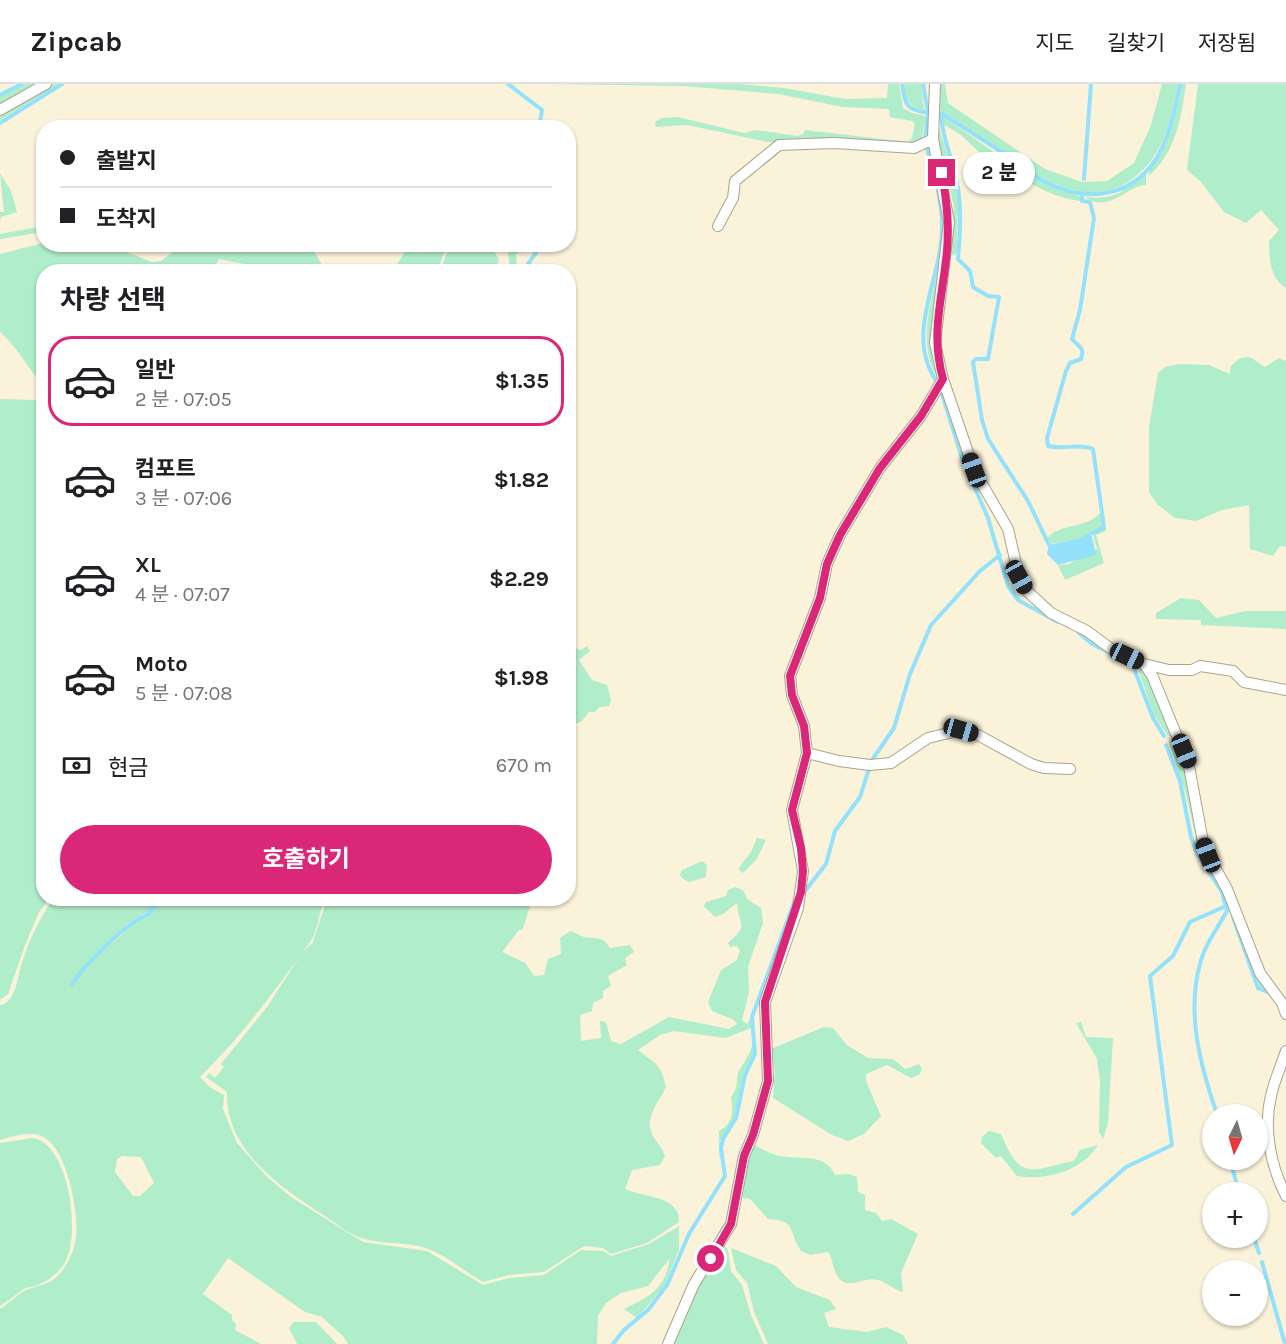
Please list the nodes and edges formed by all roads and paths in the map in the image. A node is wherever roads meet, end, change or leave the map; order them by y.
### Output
1 (46, 84) edge
2 (935, 84) edge
3 (0, 110) edge
4 (933, 139) junction
5 (718, 226) dead end
6 (943, 379) junction
7 (1144, 664) junction
8 (1286, 690) edge
9 (807, 753) junction
10 (1070, 770) dead end
11 (1286, 1014) edge
12 (1286, 1051) edge
13 (1286, 1196) edge
14 (668, 1344) edge

1 - 3 street
2 - 4 street
4 - 5 street
4 - 6 street
6 - 7 street
6 - 9 street
7 - 8 street
7 - 11 street
9 - 10 street
9 - 14 street
12 - 13 street

